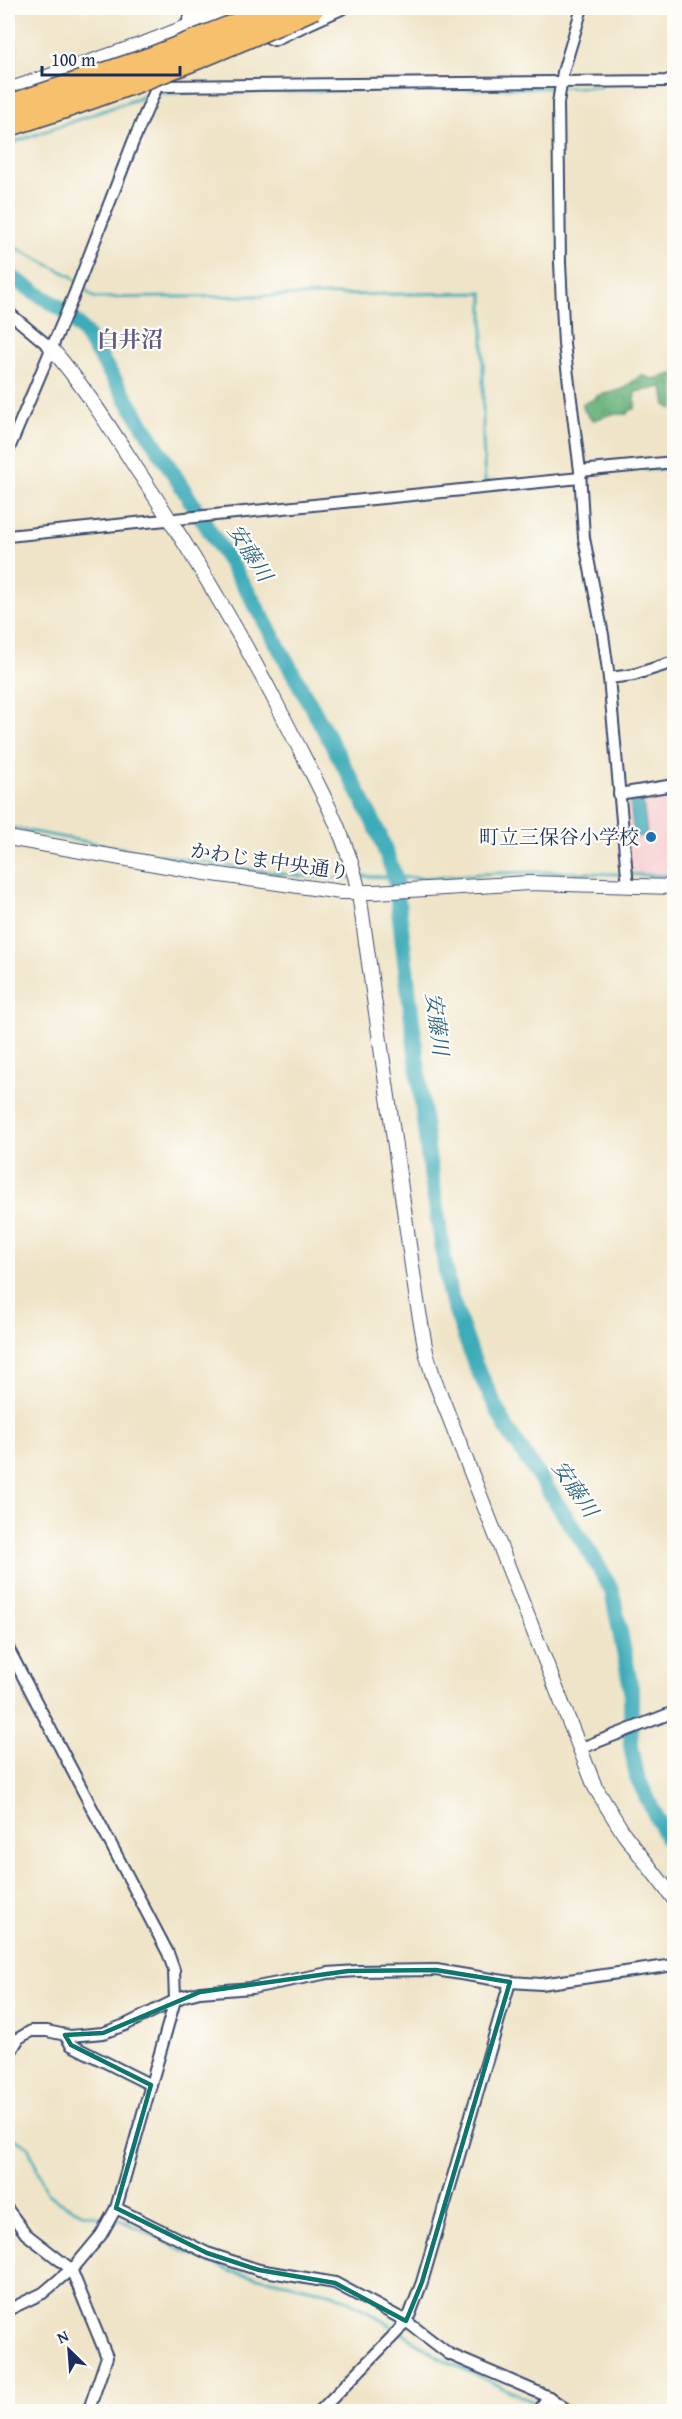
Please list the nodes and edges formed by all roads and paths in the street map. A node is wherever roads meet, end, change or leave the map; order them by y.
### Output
1 (194, 8) edge
2 (235, 8) edge
3 (256, 8) edge
4 (277, 8) edge
5 (314, 8) edge
6 (344, 8) edge
7 (582, 8) edge
8 (185, 28) junction
9 (675, 78) edge
10 (561, 83) junction
11 (157, 86) junction
12 (8, 90) edge
13 (8, 106) edge
14 (8, 126) edge
15 (8, 312) edge
16 (51, 348) junction
17 (8, 451) edge
18 (675, 462) edge
19 (580, 474) junction
20 (170, 519) junction
21 (8, 537) edge
22 (675, 662) edge
23 (609, 678) junction
24 (675, 785) edge
25 (619, 794) junction
26 (8, 838) edge
27 (628, 886) junction
28 (675, 887) edge
29 (359, 892) junction
30 (8, 1648) edge
31 (675, 1712) edge
32 (579, 1749) junction
33 (675, 1899) edge
34 (675, 1965) edge
35 (510, 1982) junction
36 (175, 2000) junction
37 (65, 2035) junction
38 (8, 2056) edge
39 (151, 2085) junction
40 (116, 2208) junction
41 (8, 2213) edge
42 (71, 2270) junction
43 (8, 2310) edge
44 (406, 2321) junction
45 (549, 2397) junction
46 (88, 2412) edge
47 (319, 2412) edge
48 (538, 2412) edge
49 (570, 2412) edge

1 - 8 street
2 - 8 street
3 - 6 street
4 - 13 highway, bridge
5 - 14 highway, bridge
7 - 10 street
8 - 11 street
8 - 12 street
9 - 10 street
10 - 11 street
10 - 19 street
11 - 16 street
15 - 16 street
16 - 17 street
16 - 20 street
18 - 19 street
19 - 20 street
19 - 23 street
20 - 21 street
20 - 29 street
22 - 23 street
23 - 25 street
24 - 25 street
25 - 27 street
26 - 29 street, かわじま中央通り
27 - 28 street, かわじま中央通り
27 - 29 street, かわじま中央通り
29 - 32 street
30 - 36 street
31 - 32 street
32 - 33 street
34 - 35 street
35 - 36 street
35 - 44 street
36 - 37 street
36 - 39 street
37 - 38 street
37 - 39 street
39 - 40 street
40 - 42 street
40 - 44 street
41 - 42 street
42 - 43 street
42 - 46 street
44 - 45 street
44 - 47 street
45 - 48 street
45 - 49 street

